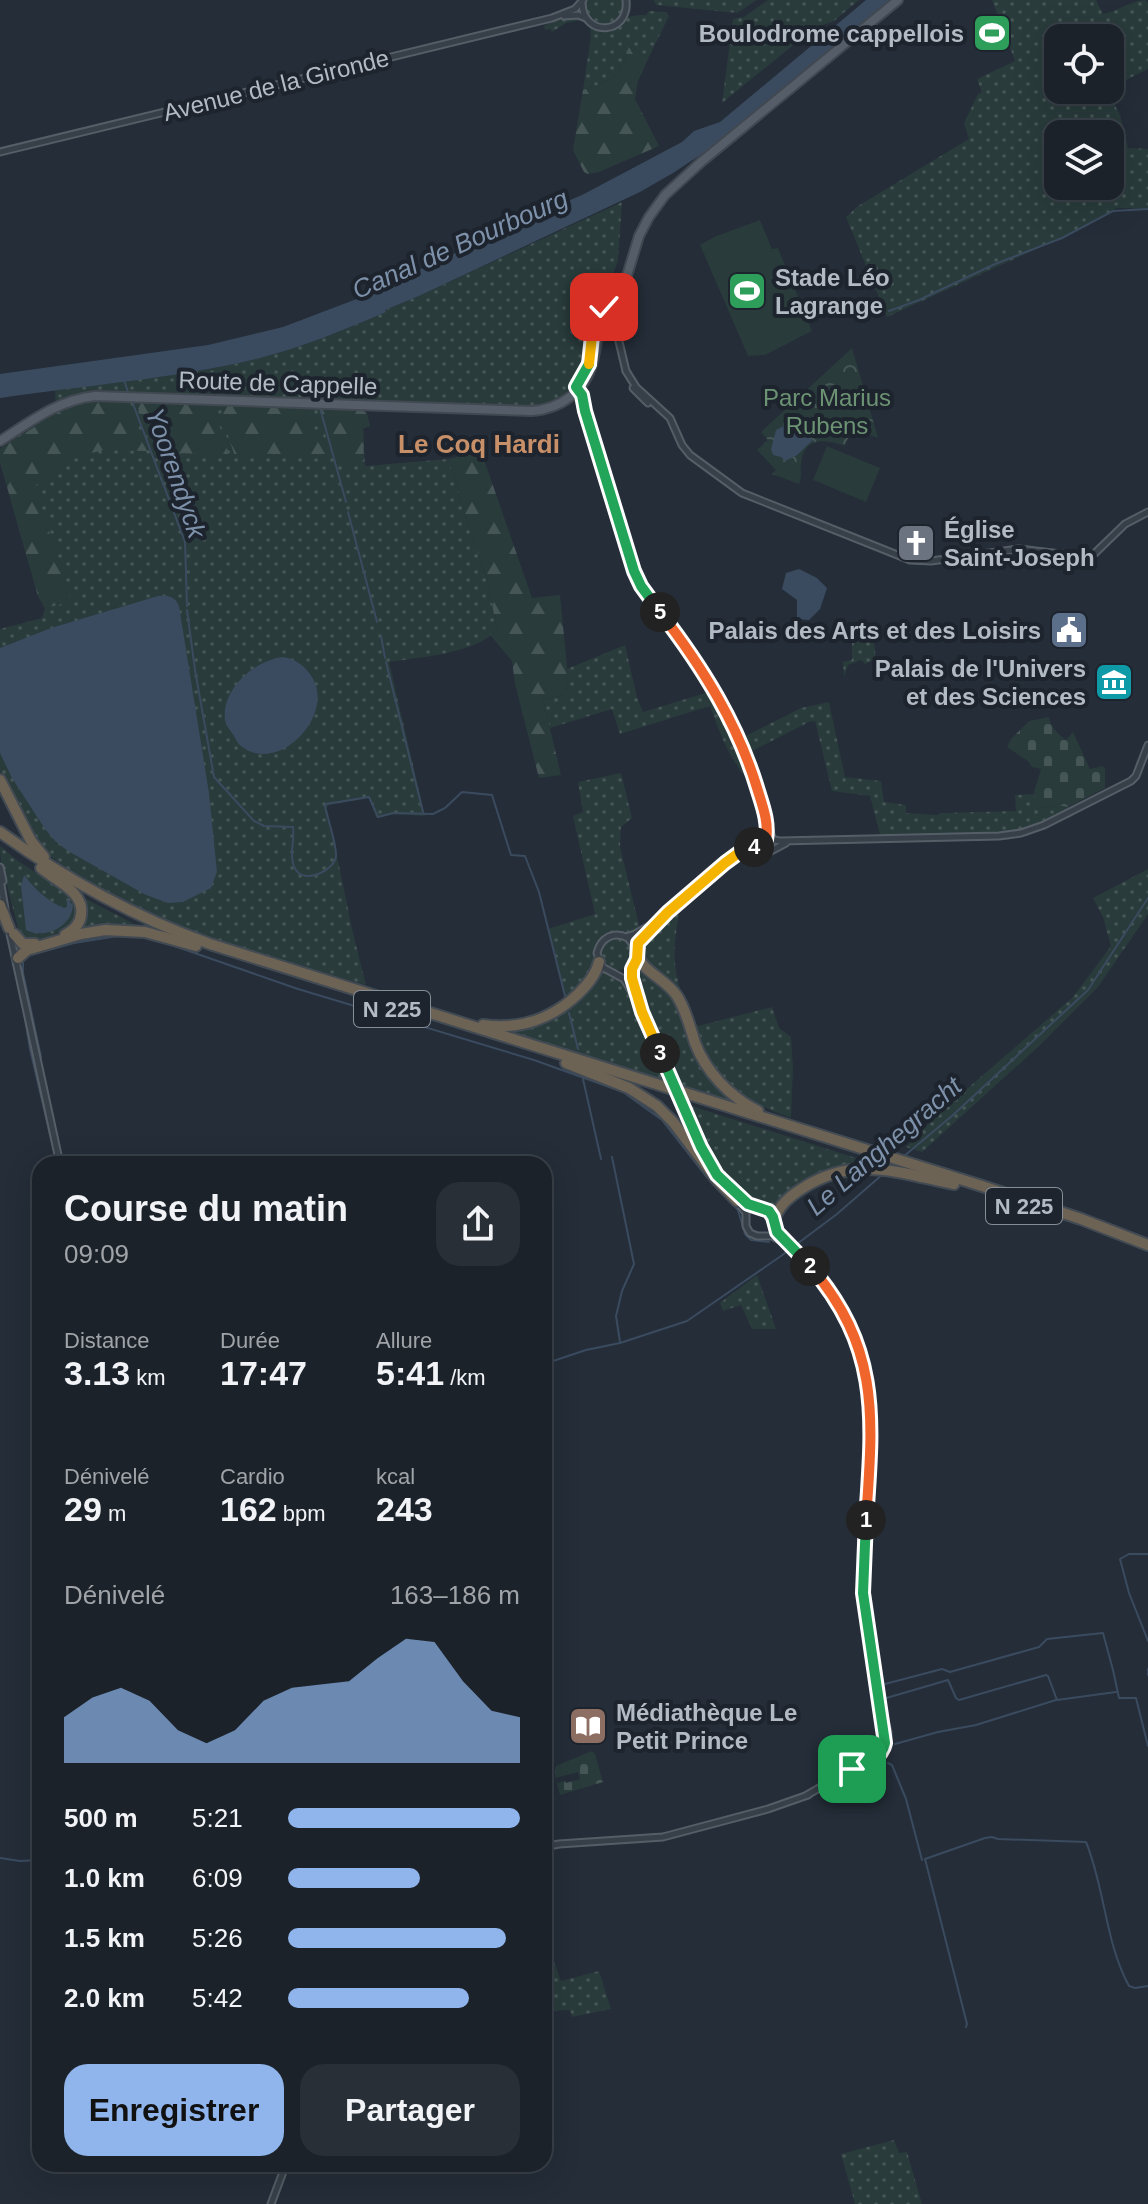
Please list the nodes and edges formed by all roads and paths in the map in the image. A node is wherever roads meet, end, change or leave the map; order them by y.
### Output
1 (583, 0) edge
2 (626, 0) edge
3 (898, 0) edge
4 (552, 18) junction
5 (586, 18) junction
6 (0, 152) edge
7 (626, 277) junction
8 (600, 308) junction
9 (606, 323) junction
10 (591, 327) junction
11 (574, 391) junction
12 (0, 441) edge
13 (1148, 512) edge
14 (1148, 745) edge
15 (0, 780) edge
16 (767, 823) junction
17 (0, 832) edge
18 (0, 840) edge
19 (774, 840) junction
20 (799, 840) junction
21 (765, 844) junction
22 (776, 848) junction
23 (0, 867) edge
24 (41, 868) junction
25 (0, 879) edge
26 (87, 888) junction
27 (0, 905) edge
28 (668, 912) junction
29 (12, 934) junction
30 (626, 937) junction
31 (196, 946) junction
32 (34, 948) junction
33 (637, 953) junction
34 (18, 958) junction
35 (599, 962) junction
36 (632, 969) junction
37 (617, 975) junction
38 (24, 996) junction
39 (416, 1009) junction
40 (642, 1012) junction
41 (566, 1063) junction
42 (825, 1137) junction
43 (58, 1156) edge
44 (893, 1165) junction
45 (722, 1182) junction
46 (737, 1201) junction
47 (760, 1208) junction
48 (747, 1216) junction
49 (774, 1222) junction
50 (765, 1235) junction
51 (1148, 1245) edge
52 (789, 1246) junction
53 (1148, 1252) edge
54 (552, 1846) edge
55 (283, 2172) edge
56 (271, 2204) edge

1 - 4 street, Avenue de la Gironde
1 - 5 street
2 - 5 street, Avenue de la Gironde
3 - 7 main road
4 - 5 street, Avenue de la Gironde
4 - 6 street, Avenue de la Gironde
7 - 8 main road
7 - 9 main road
8 - 9 main road
8 - 10 main road
9 - 10 main road
9 - 11 main road
9 - 13 street
10 - 11 main road
11 - 12 main road, Route de Cappelle
11 - 16 street
14 - 20 street
15 - 26 highway
16 - 19 street
16 - 21 street
17 - 26 highway, N 225
18 - 24 highway, N 225
19 - 20 street
19 - 21 street
19 - 22 street
20 - 22 street
21 - 22 street
21 - 28 street
23 - 29 street
24 - 29 highway
24 - 31 highway, N 225
25 - 29 street
26 - 39 highway, N 225
27 - 29 highway
28 - 30 street
28 - 33 street
29 - 32 highway
29 - 34 street
29 - 38 street
30 - 33 street
30 - 35 street
31 - 32 highway
31 - 41 highway, N 225
32 - 34 highway
33 - 36 street
33 - 42 highway
34 - 38 street
35 - 37 street
35 - 39 highway
36 - 37 street
36 - 40 street
37 - 40 street
38 - 43 street
39 - 42 highway, N 225
40 - 45 street, bridge
41 - 44 highway, N 225
41 - 46 highway
42 - 44 highway, N 225
44 - 49 highway
44 - 51 highway, N 225
44 - 53 highway, N 225
45 - 46 street
45 - 47 street
46 - 48 street
47 - 48 street
47 - 49 street
48 - 50 street
49 - 50 street
49 - 52 street
50 - 52 street
52 - 54 street
55 - 56 street

